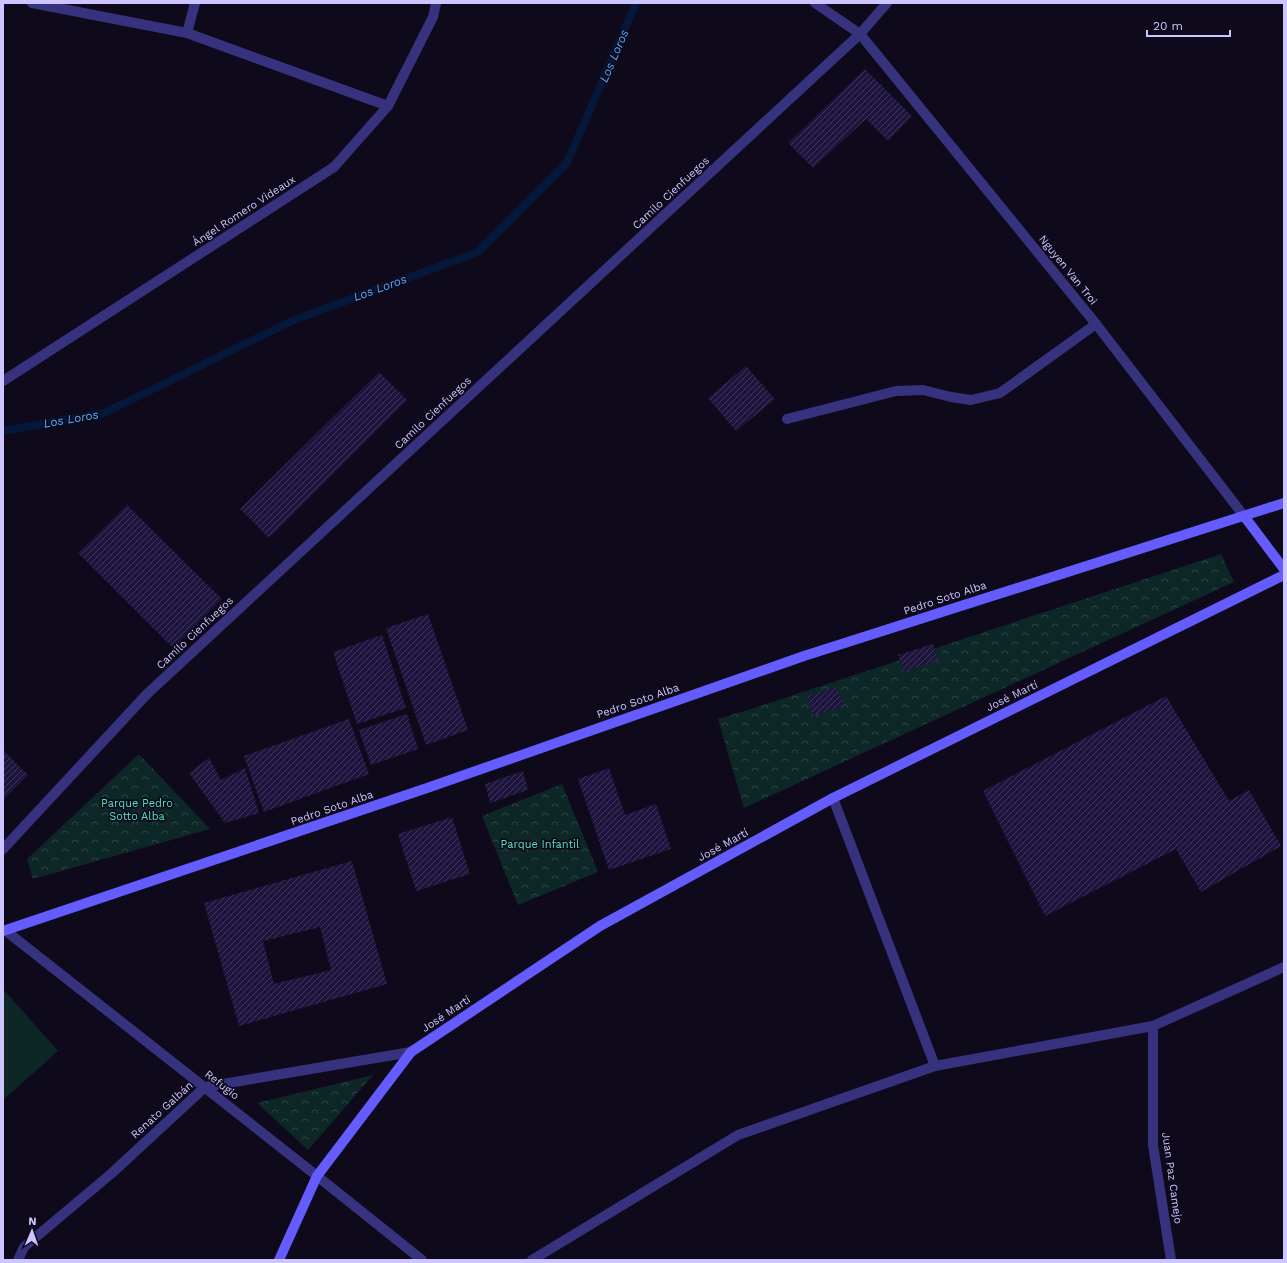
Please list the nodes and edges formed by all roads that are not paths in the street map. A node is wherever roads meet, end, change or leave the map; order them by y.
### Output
1 (32, 3) edge
2 (194, 3) edge
3 (436, 3) edge
4 (815, 3) edge
5 (887, 3) edge
6 (187, 33) junction
7 (860, 34) junction
8 (388, 106) junction
9 (1096, 324) junction
10 (3, 382) edge
11 (787, 419) dead end
12 (1284, 503) edge
13 (1244, 516) junction
14 (1284, 569) edge
15 (1284, 575) edge
16 (833, 798) junction
17 (3, 849) edge
18 (5, 931) edge
19 (1284, 967) edge
20 (1153, 1026) junction
21 (411, 1052) junction
22 (935, 1066) junction
23 (205, 1087) junction
24 (317, 1176) junction
25 (18, 1260) edge
26 (279, 1260) edge
27 (422, 1260) edge
28 (532, 1260) edge
29 (1171, 1260) edge

1 - 6 street
2 - 6 street
3 - 8 street, Ángel Romero Videaux
4 - 7 street, Nguyen Van Troi
5 - 7 street, Camilo Cienfuegos
6 - 8 street
7 - 9 street, Nguyen Van Troi
7 - 17 street, Camilo Cienfuegos
8 - 10 street, Ángel Romero Videaux
9 - 11 street
9 - 13 street, Nguyen Van Troi
12 - 13 street, Pedro Soto Alba
13 - 14 street, Nguyen Van Troi
13 - 18 street, Pedro Soto Alba
15 - 16 street, José Martí
16 - 21 street, José Martí
16 - 22 street
18 - 23 street, Refugio
19 - 20 street
20 - 22 street
20 - 29 street, Juan Paz Camejo
21 - 23 street, Renato Galbán
21 - 24 street, José Martí
22 - 28 street
23 - 24 street, Refugio
23 - 25 street, Renato Galbán
24 - 26 street, José Martí
24 - 27 street, Refugio

